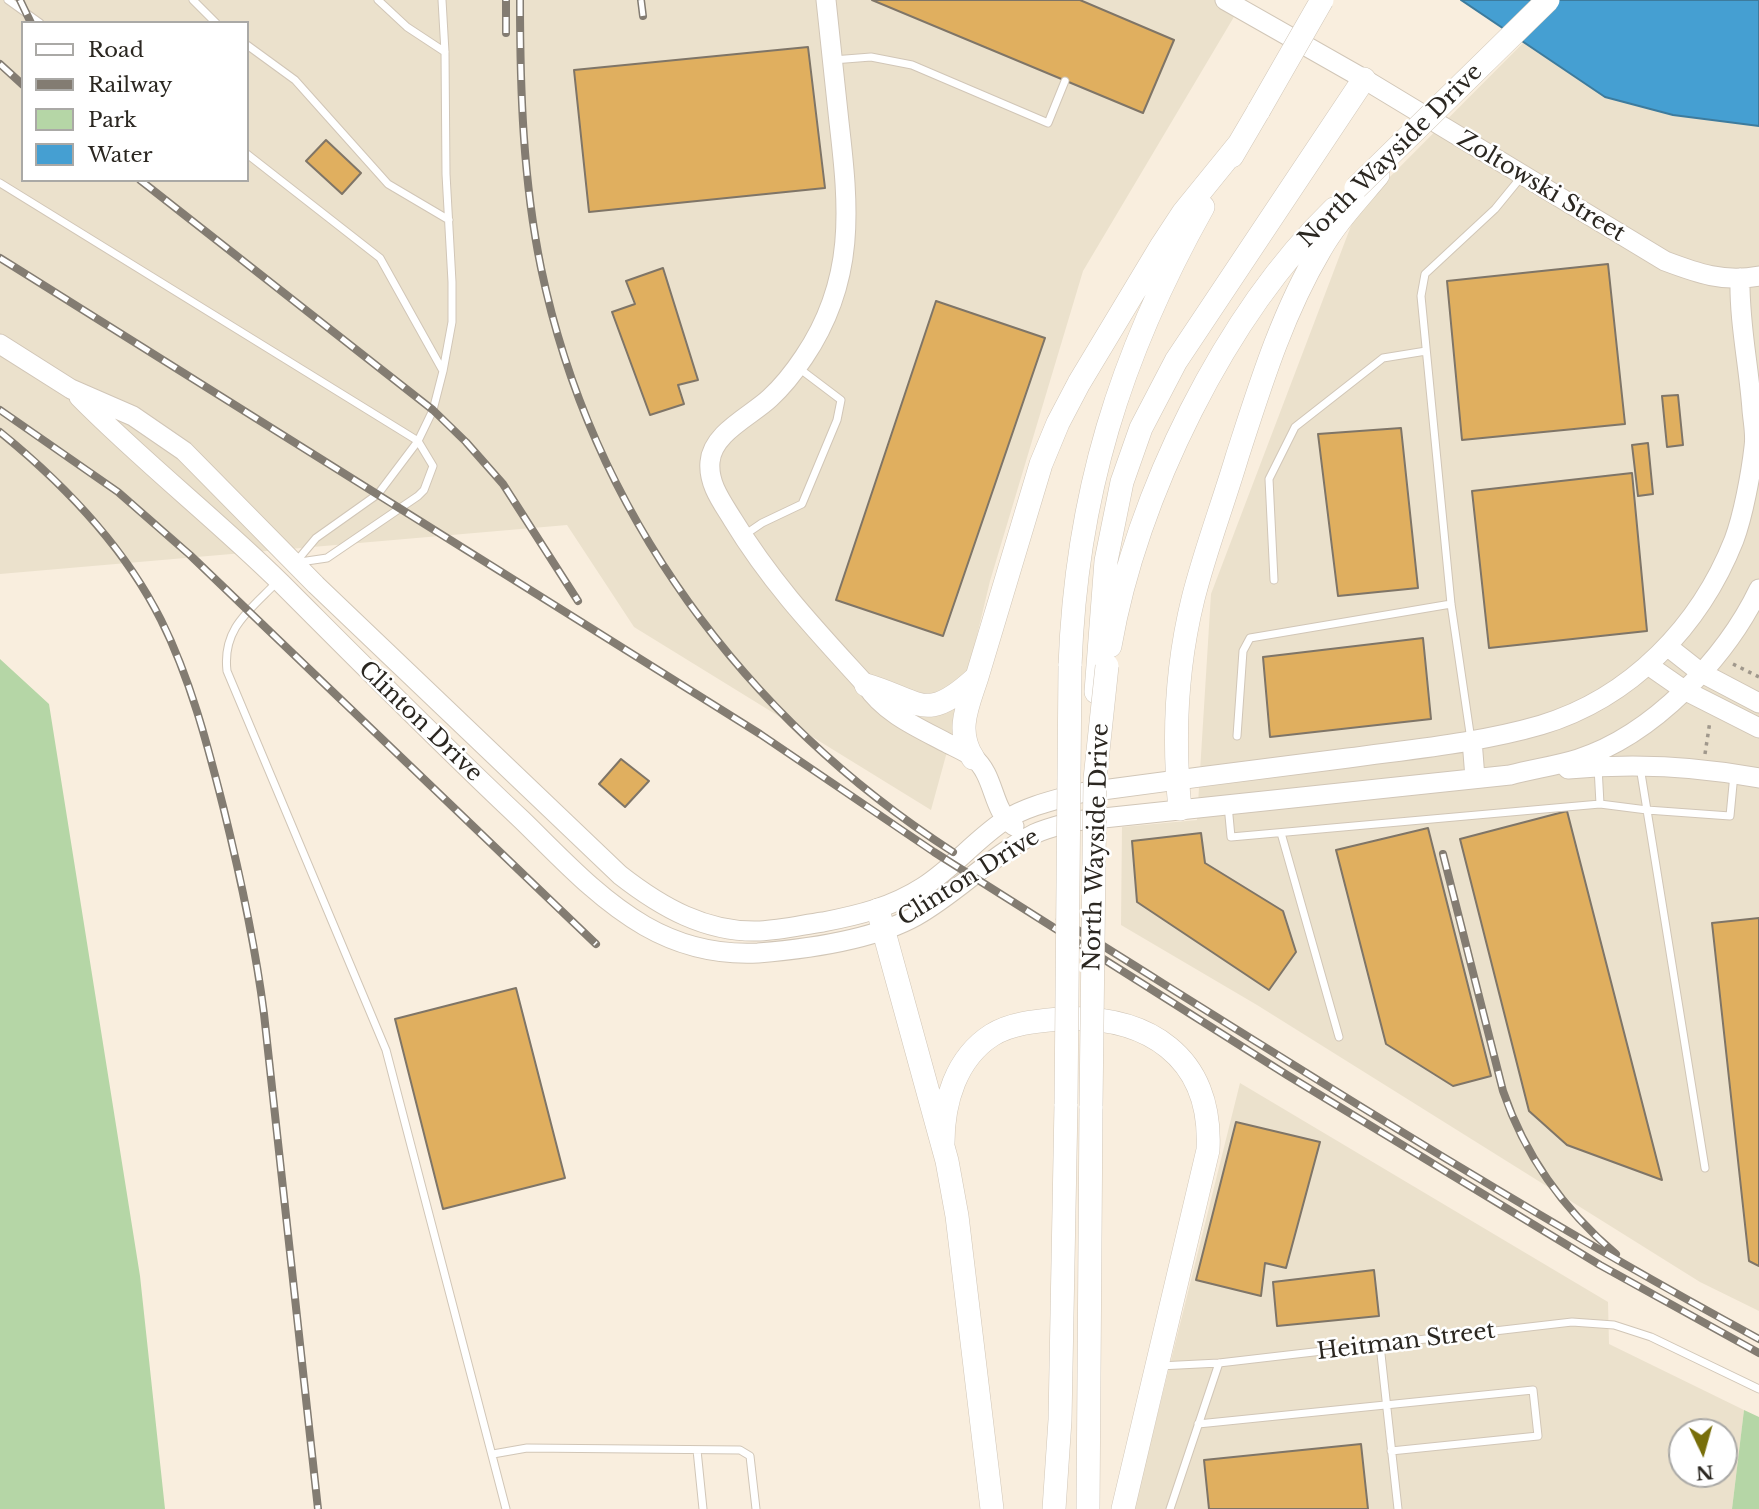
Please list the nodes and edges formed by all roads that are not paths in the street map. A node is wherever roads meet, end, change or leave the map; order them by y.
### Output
1 (8, 0) edge
2 (193, 0) edge
3 (378, 0) edge
4 (442, 0) edge
5 (826, 0) edge
6 (1225, 0) edge
7 (1322, 0) edge
8 (1548, 0) edge
9 (37, 21) edge
10 (214, 21) edge
11 (248, 46) edge
12 (445, 52) junction
13 (832, 60) junction
14 (1364, 79) junction
15 (1065, 80) dead end
16 (1238, 144) junction
17 (248, 155) edge
18 (1523, 176) junction
19 (0, 183) edge
20 (1358, 193) junction
21 (449, 220) junction
22 (1750, 277) edge
23 (0, 344) edge
24 (1426, 351) junction
25 (797, 367) junction
26 (443, 371) junction
27 (71, 389) junction
28 (418, 441) junction
29 (743, 536) junction
30 (295, 563) junction
31 (278, 580) junction
32 (1274, 580) dead end
33 (1759, 589) edge
34 (1451, 604) junction
35 (1667, 646) junction
36 (1648, 665) junction
37 (1102, 666) junction
38 (1700, 672) junction
39 (977, 677) junction
40 (866, 685) junction
41 (1684, 690) junction
42 (1759, 703) edge
43 (1759, 728) edge
44 (1237, 736) dead end
45 (1472, 740) junction
46 (973, 758) junction
47 (1597, 758) junction
48 (1640, 767) junction
49 (1734, 773) junction
50 (1225, 774) junction
51 (1475, 778) junction
52 (1759, 778) edge
53 (1177, 780) junction
54 (1228, 804) junction
55 (1600, 804) junction
56 (1180, 809) junction
57 (1647, 810) junction
58 (1005, 820) junction
59 (1281, 833) junction
60 (1029, 837) junction
61 (881, 920) junction
62 (1339, 1037) dead end
63 (943, 1143) junction
64 (1705, 1168) dead end
65 (1381, 1345) junction
66 (1219, 1363) junction
67 (1159, 1366) junction
68 (1759, 1389) edge
69 (1387, 1405) junction
70 (1198, 1424) junction
71 (697, 1450) junction
72 (1391, 1451) junction
73 (493, 1454) junction
74 (506, 1509) edge
75 (703, 1509) edge
76 (756, 1509) edge
77 (992, 1509) edge
78 (1054, 1509) edge
79 (1088, 1509) edge
80 (1123, 1509) edge
81 (1170, 1509) edge
82 (1398, 1509) edge

1 - 9 lane
2 - 10 lane
3 - 12 lane
4 - 12 lane
5 - 13 main road
6 - 14 main road, Zoltowski Street
7 - 16 main road, North Wayside Drive, bridge
8 - 20 main road, North Wayside Drive, bridge
11 - 21 lane
12 - 21 lane
13 - 15 lane
13 - 25 main road
14 - 18 main road, Zoltowski Street
14 - 37 main road
16 - 39 main road
16 - 78 main road, North Wayside Drive, bridge
17 - 26 lane
18 - 22 main road, Zoltowski Street
18 - 24 lane
19 - 28 lane
20 - 37 main road, North Wayside Drive
20 - 53 main road
21 - 26 lane
22 - 35 main road, Clinton Drive
23 - 27 main road, Clinton Drive
24 - 32 lane
24 - 34 lane
25 - 29 main road
25 - 29 lane
26 - 28 lane
27 - 30 main road, Clinton Drive
27 - 31 main road, Clinton Drive
28 - 30 lane
28 - 30 lane
29 - 40 main road
30 - 31 main road
30 - 61 main road, Clinton Drive
31 - 61 main road, Clinton Drive
31 - 73 lane
33 - 38 main road, Clinton Drive
34 - 44 lane
34 - 45 lane
35 - 36 main road, Clinton Drive
35 - 38 main road
36 - 41 main road
36 - 45 main road, Clinton Drive
37 - 79 main road, North Wayside Drive, bridge
38 - 41 main road, Clinton Drive
38 - 42 main road
39 - 40 main road
39 - 46 main road
40 - 46 main road
41 - 43 main road
41 - 47 main road, Clinton Drive
45 - 50 main road, Clinton Drive
45 - 51 main road
46 - 58 main road
47 - 48 main road
47 - 51 main road, Clinton Drive
47 - 55 lane
48 - 49 main road
48 - 57 lane
49 - 52 main road
49 - 57 lane
50 - 53 main road, Clinton Drive
50 - 54 main road
51 - 54 main road, Clinton Drive
53 - 56 main road
53 - 58 main road, Clinton Drive
54 - 56 main road, Clinton Drive
54 - 59 lane
55 - 57 lane
55 - 59 lane
56 - 60 main road, Clinton Drive
57 - 64 lane
58 - 60 main road
58 - 61 main road, Clinton Drive
59 - 62 lane
60 - 61 main road, Clinton Drive
61 - 63 main road
63 - 67 main road
63 - 77 main road
65 - 66 lane, Heitman Street
65 - 68 lane, Heitman Street
65 - 69 lane
66 - 67 lane, Heitman Street
66 - 70 lane
67 - 80 main road
69 - 70 lane
69 - 72 lane
69 - 72 lane
70 - 81 lane
71 - 73 lane
71 - 75 lane
71 - 76 lane
72 - 82 lane
73 - 74 lane

